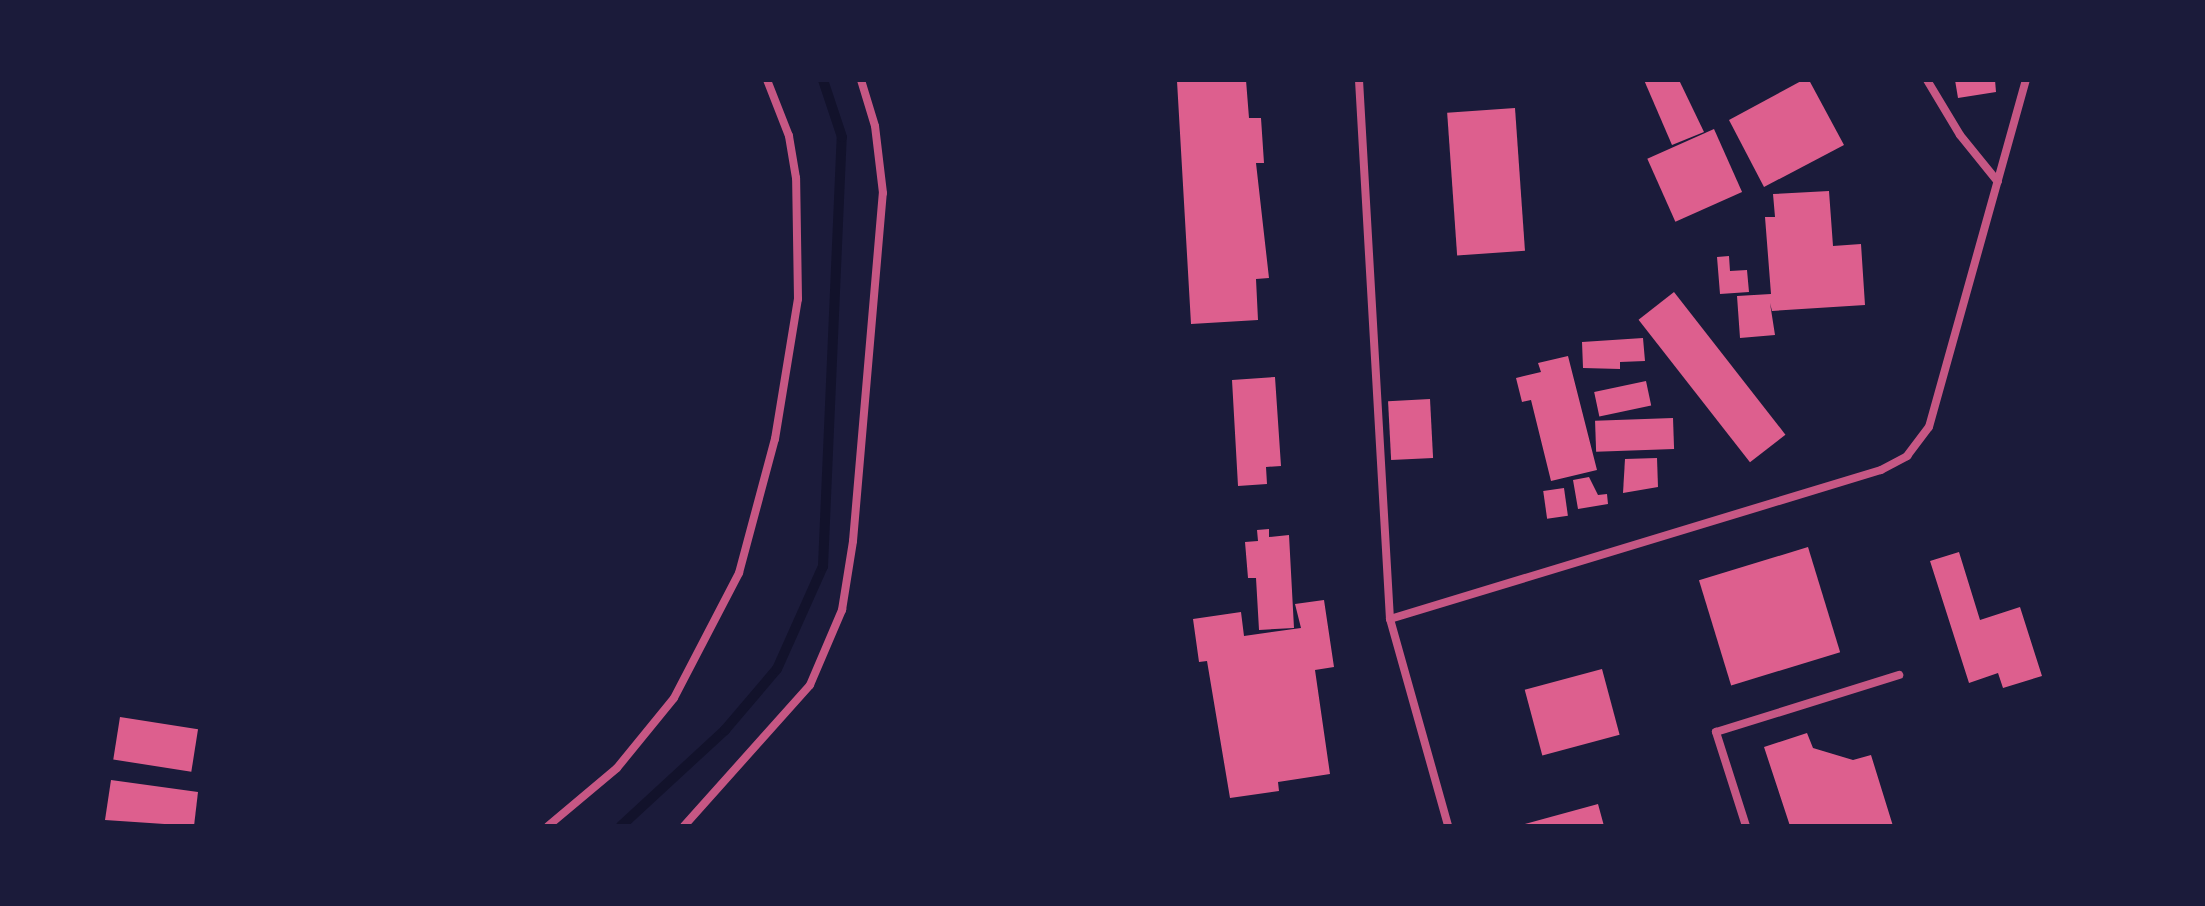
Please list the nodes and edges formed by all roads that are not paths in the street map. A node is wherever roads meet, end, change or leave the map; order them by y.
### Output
1 (767, 80) edge
2 (861, 80) edge
3 (1359, 80) edge
4 (1927, 80) edge
5 (2026, 80) edge
6 (1998, 182) junction
7 (1390, 619) junction
8 (1899, 675) dead end
9 (548, 826) edge
10 (684, 826) edge
11 (1448, 826) edge
12 (1746, 826) edge

1 - 9 street
2 - 10 street
3 - 7 street
4 - 6 street
5 - 6 street
6 - 7 street
7 - 11 street
8 - 12 street

